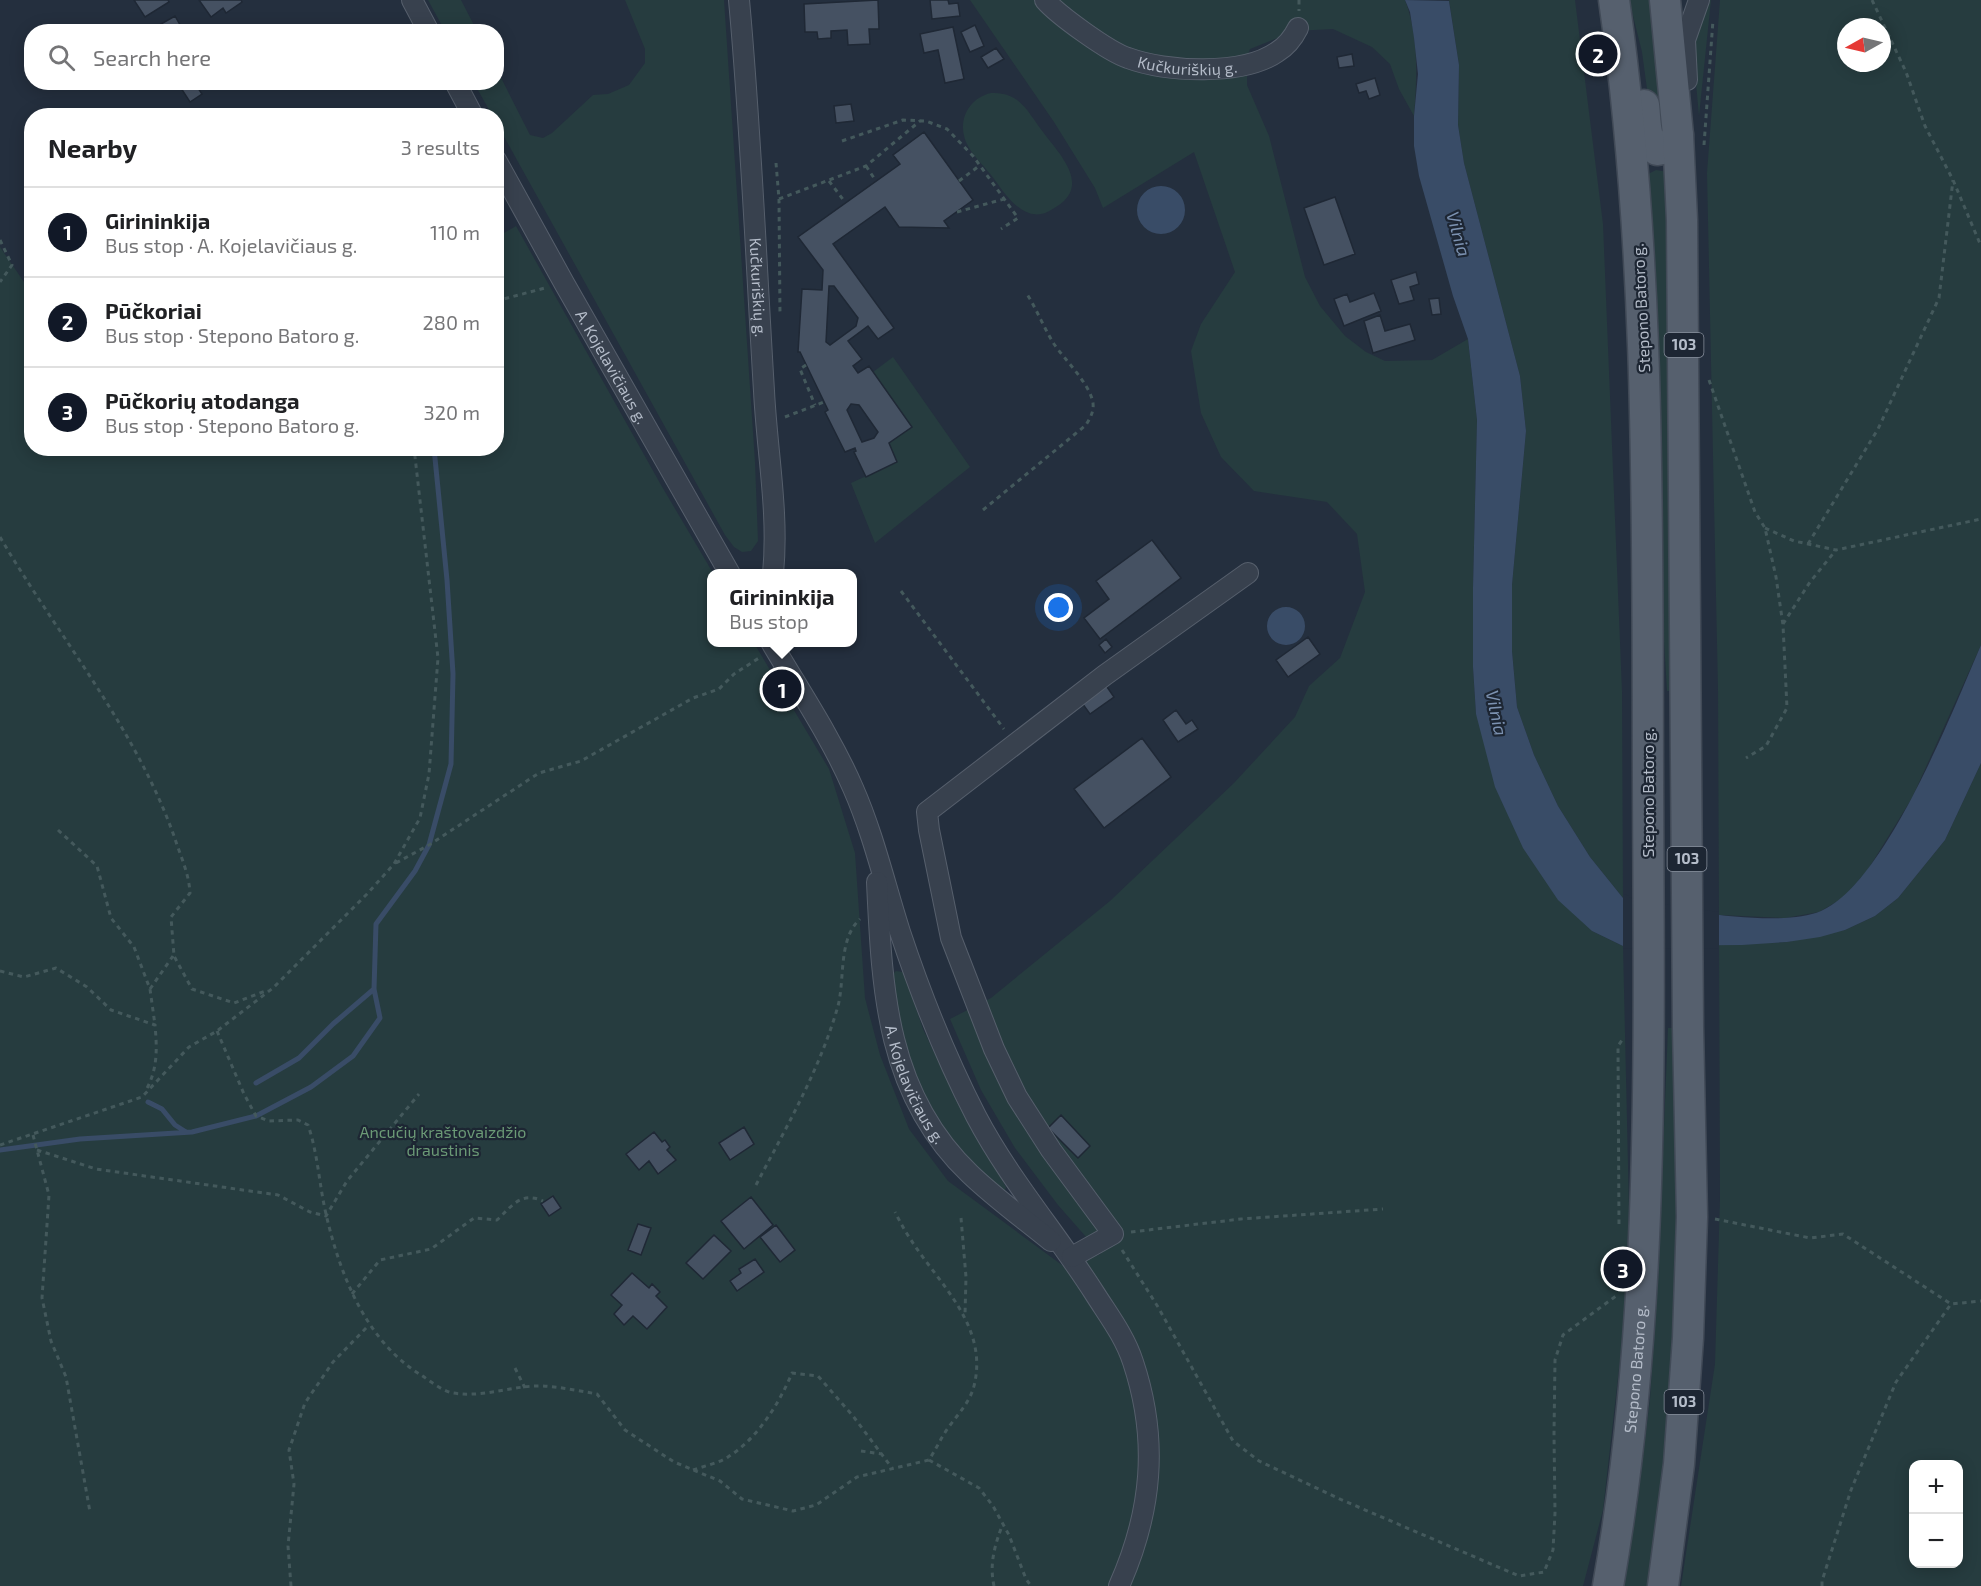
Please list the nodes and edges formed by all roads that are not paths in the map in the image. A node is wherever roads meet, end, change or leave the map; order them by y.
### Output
1 (412, 0) edge
2 (739, 0) edge
3 (1045, 0) edge
4 (1614, 0) edge
5 (1665, 0) edge
6 (1699, 0) edge
7 (425, 24) edge
8 (1298, 28) dead end
9 (1618, 29) junction
10 (459, 90) edge
11 (469, 108) edge
12 (1678, 135) junction
13 (504, 174) edge
14 (728, 569) edge
15 (773, 569) edge
16 (1248, 573) dead end
17 (773, 647) edge
18 (875, 852) junction
19 (1072, 1257) junction
20 (1119, 1586) edge
21 (1608, 1586) edge
22 (1663, 1586) edge

1 - 7 street
2 - 15 street, Kučkuriškių g.
3 - 8 street, Kučkuriškių g.
4 - 9 main road, Stepono Batoro g. / 103
5 - 12 main road, 103
6 - 12 street
9 - 12 main road
9 - 21 main road, Stepono Batoro g. / 103
10 - 11 street
12 - 22 main road, 103
13 - 14 street, A. Kojelavičiaus g.
16 - 19 street
17 - 18 street, A. Kojelavičiaus g.
18 - 19 street, A. Kojelavičiaus g.
18 - 19 street, A. Kojelavičiaus g.
19 - 20 street, A. Kojelavičiaus g.

